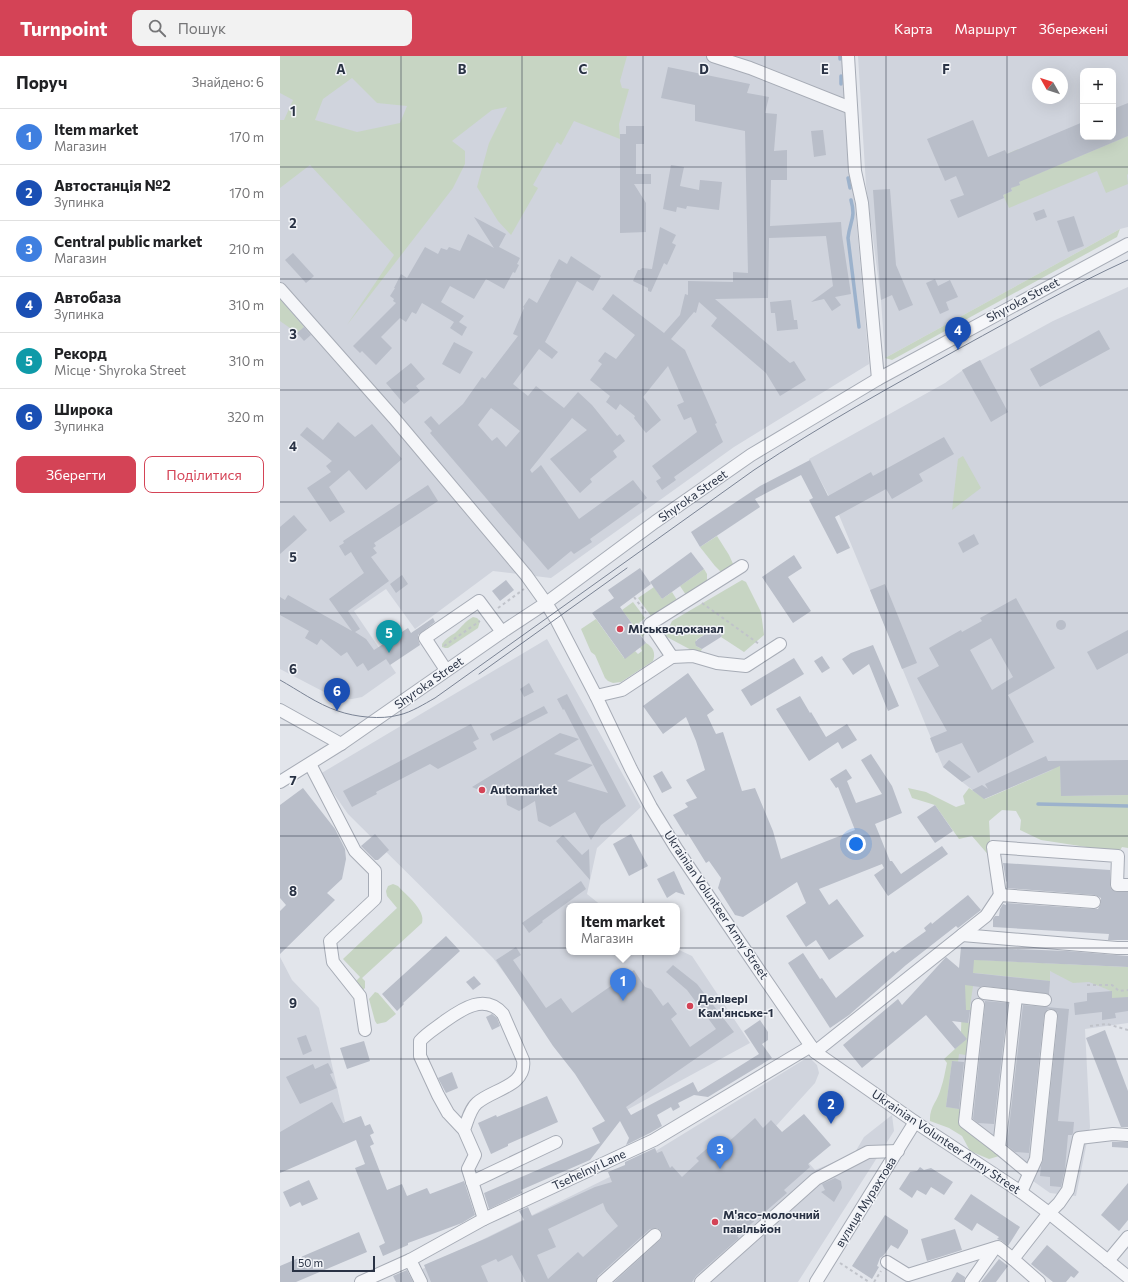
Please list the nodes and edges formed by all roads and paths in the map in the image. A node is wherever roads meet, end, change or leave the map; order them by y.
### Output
1 (713, 56) edge
2 (848, 56) edge
3 (852, 108) junction
4 (1128, 244) edge
5 (280, 289) edge
6 (878, 379) junction
7 (742, 566) dead end
8 (693, 596) junction
9 (634, 597) dead end
10 (546, 603) junction
11 (652, 622) junction
12 (502, 632) junction
13 (780, 644) dead end
14 (768, 651) junction
15 (672, 657) junction
16 (446, 670) junction
17 (596, 696) junction
18 (280, 710) edge
19 (341, 744) junction
20 (310, 764) junction
21 (280, 782) edge
22 (1123, 853) edge
23 (1128, 885) edge
24 (1000, 895) junction
25 (1094, 902) dead end
26 (962, 935) junction
27 (1128, 948) edge
28 (1087, 985) dead end
29 (1128, 990) edge
30 (984, 993) dead end
31 (1016, 997) junction
32 (1045, 1000) dead end
33 (978, 1005) dead end
34 (1051, 1016) dead end
35 (1090, 1026) dead end
36 (365, 1030) dead end
37 (1128, 1030) edge
38 (813, 1049) junction
39 (915, 1122) junction
40 (464, 1130) junction
41 (1128, 1135) edge
42 (556, 1142) dead end
43 (999, 1148) junction
44 (898, 1151) junction
45 (1029, 1173) junction
46 (472, 1182) junction
47 (1021, 1192) junction
48 (1049, 1213) junction
49 (484, 1219) junction
50 (655, 1236) dead end
51 (1128, 1237) edge
52 (994, 1249) junction
53 (831, 1258) junction
54 (1013, 1259) junction
55 (410, 1260) junction
56 (1108, 1261) junction
57 (888, 1262) dead end
58 (1128, 1278) edge
59 (361, 1282) edge
60 (421, 1282) edge
61 (603, 1282) edge
62 (701, 1282) edge
63 (816, 1282) edge
64 (869, 1282) edge
65 (971, 1282) edge
66 (1039, 1282) edge

1 - 3 street
2 - 3 street
3 - 6 street
4 - 6 street, Shyroka Street
5 - 10 street, Ukrainian Volunteer Army Street
6 - 10 street, Shyroka Street
7 - 8 street
8 - 11 street
8 - 14 path
9 - 11 path
10 - 12 street, Shyroka Street
10 - 17 street, Ukrainian Volunteer Army Street
11 - 15 street
12 - 16 street, Shyroka Street
12 - 16 street
13 - 14 street
14 - 15 street
15 - 17 street
16 - 19 street, Shyroka Street
17 - 38 street, Ukrainian Volunteer Army Street
18 - 19 street
19 - 20 street, Shyroka Street
20 - 21 street, Shyroka Street
20 - 36 street
22 - 23 street
22 - 24 street
24 - 25 street
24 - 26 street, Tsehelnyi Lane
26 - 27 street
26 - 38 street, Tsehelnyi Lane
28 - 29 path
30 - 31 street
31 - 32 street
31 - 43 street
33 - 43 street
34 - 45 street
35 - 37 path
38 - 39 street, Ukrainian Volunteer Army Street
38 - 49 street, Tsehelnyi Lane
39 - 44 street, вулиця Мурахтова
39 - 47 street, Ukrainian Volunteer Army Street
40 - 40 street
40 - 46 street
41 - 48 street
42 - 46 street
43 - 45 street
44 - 53 street, вулиця Мурахтова
44 - 62 street
45 - 47 street
46 - 49 street
47 - 48 street, Ukrainian Volunteer Army Street
48 - 54 street
48 - 56 street, Ukrainian Volunteer Army Street
49 - 55 street, Tsehelnyi Lane
50 - 61 street
51 - 56 street
52 - 54 street
52 - 57 street
52 - 65 street
53 - 63 street, вулиця Мурахтова
53 - 64 path
54 - 66 street
55 - 59 street, Tsehelnyi Lane
55 - 60 street
56 - 58 street, Ukrainian Volunteer Army Street

